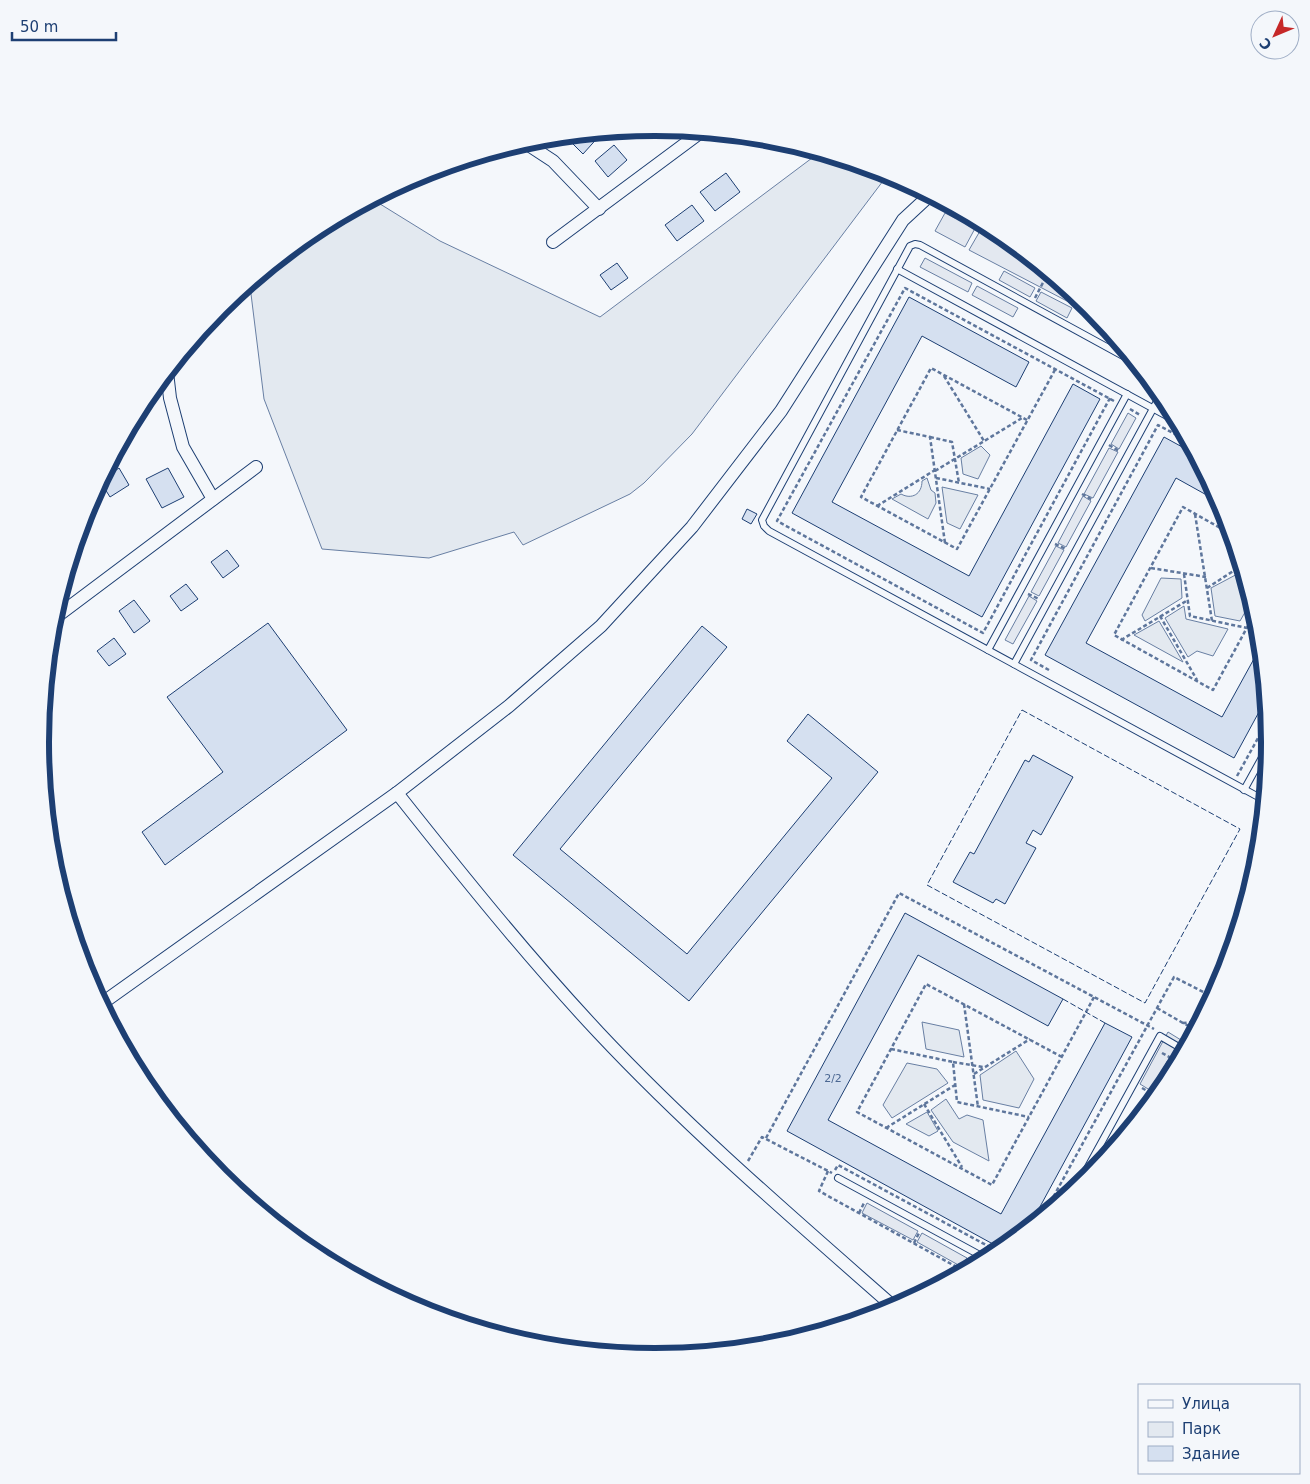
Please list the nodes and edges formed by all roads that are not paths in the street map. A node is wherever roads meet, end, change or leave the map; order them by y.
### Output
1 (695, 137) edge
2 (533, 148) edge
3 (925, 199) edge
4 (598, 209) junction
5 (553, 242) dead end
6 (897, 269) junction
7 (1122, 355) edge
8 (168, 381) edge
9 (1127, 394) junction
10 (1157, 402) edge
11 (1154, 408) junction
12 (1165, 414) edge
13 (256, 467) dead end
14 (213, 499) junction
15 (63, 612) edge
16 (988, 650) junction
17 (1014, 664) junction
18 (1261, 759) edge
19 (1244, 790) junction
20 (396, 793) junction
21 (1258, 797) edge
22 (107, 1000) edge
23 (1179, 1047) edge
24 (1088, 1166) edge
25 (838, 1178) dead end
26 (979, 1254) edge
27 (888, 1302) edge

1 - 4 street
2 - 4 street
3 - 20 street
4 - 5 street
6 - 7 lane
6 - 9 lane
6 - 16 lane
8 - 14 street
9 - 11 lane
9 - 16 lane
10 - 11 lane
11 - 12 lane
11 - 17 lane
13 - 14 street
14 - 15 street
16 - 17 lane
17 - 19 lane
18 - 19 lane
19 - 21 lane
20 - 22 street
20 - 27 street
23 - 24 lane
25 - 26 lane

